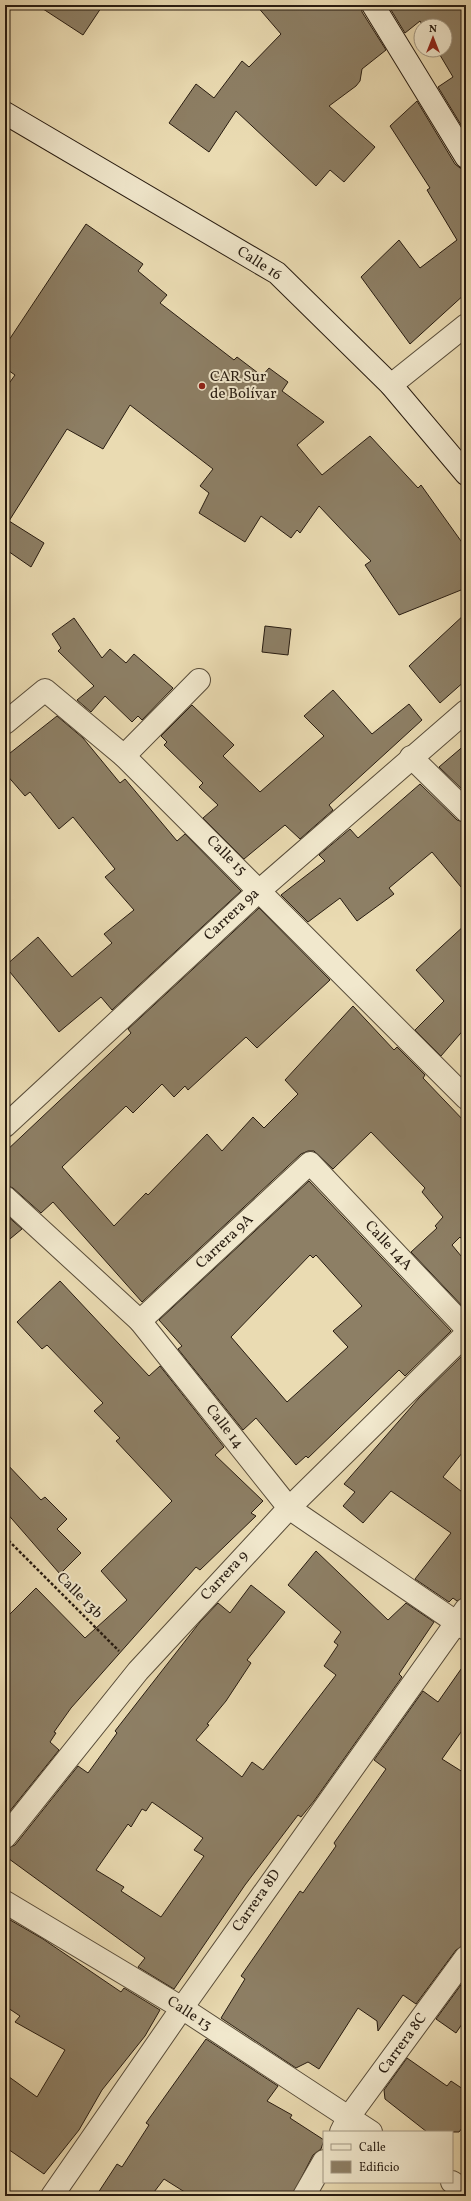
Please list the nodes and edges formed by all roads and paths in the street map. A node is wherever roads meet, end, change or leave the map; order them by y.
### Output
1 (373, 5) edge
2 (5, 113) edge
3 (466, 158) edge
4 (466, 325) edge
5 (391, 385) junction
6 (466, 474) edge
7 (200, 680) dead end
8 (466, 711) edge
9 (5, 722) edge
10 (124, 756) junction
11 (411, 757) junction
12 (466, 811) edge
13 (260, 890) junction
14 (466, 1098) edge
15 (5, 1126) edge
16 (310, 1163) joint
17 (5, 1197) edge
18 (140, 1321) junction
19 (466, 1328) edge
20 (466, 1334) edge
21 (289, 1508) junction
22 (5, 1537) edge
23 (463, 1620) edge
24 (138, 1671) junction
25 (5, 1837) edge
26 (5, 1902) edge
27 (466, 1957) edge
28 (182, 2008) junction
29 (344, 2125) edge
30 (367, 2131) edge
31 (323, 2163) edge
32 (453, 2183) edge
33 (466, 2190) edge
34 (52, 2196) edge
35 (304, 2196) edge

1 - 3 street
2 - 5 street, Calle 16
4 - 5 street
5 - 6 street, Calle 16
7 - 10 street
8 - 11 street, Carrera 9a
9 - 10 street, Calle 15
10 - 13 street, Calle 15
11 - 12 street
11 - 13 street, Carrera 9a
13 - 14 street, Calle 15
13 - 15 street, Carrera 9a
16 - 18 street, Carrera 9A
16 - 19 street, Calle 14A
17 - 18 street, Calle 14
18 - 21 street, Calle 14
20 - 21 street, Carrera 9
21 - 23 street, Calle 14
21 - 24 street, Carrera 9
22 - 24 path, Calle 13b
23 - 28 street, Carrera 8D
24 - 25 street, Carrera 9
26 - 28 street, Calle 13
27 - 29 street, Carrera 8C
28 - 29 street, Calle 13
28 - 34 street, Carrera 8D
29 - 30 street, Calle 13
31 - 35 street
32 - 33 street

